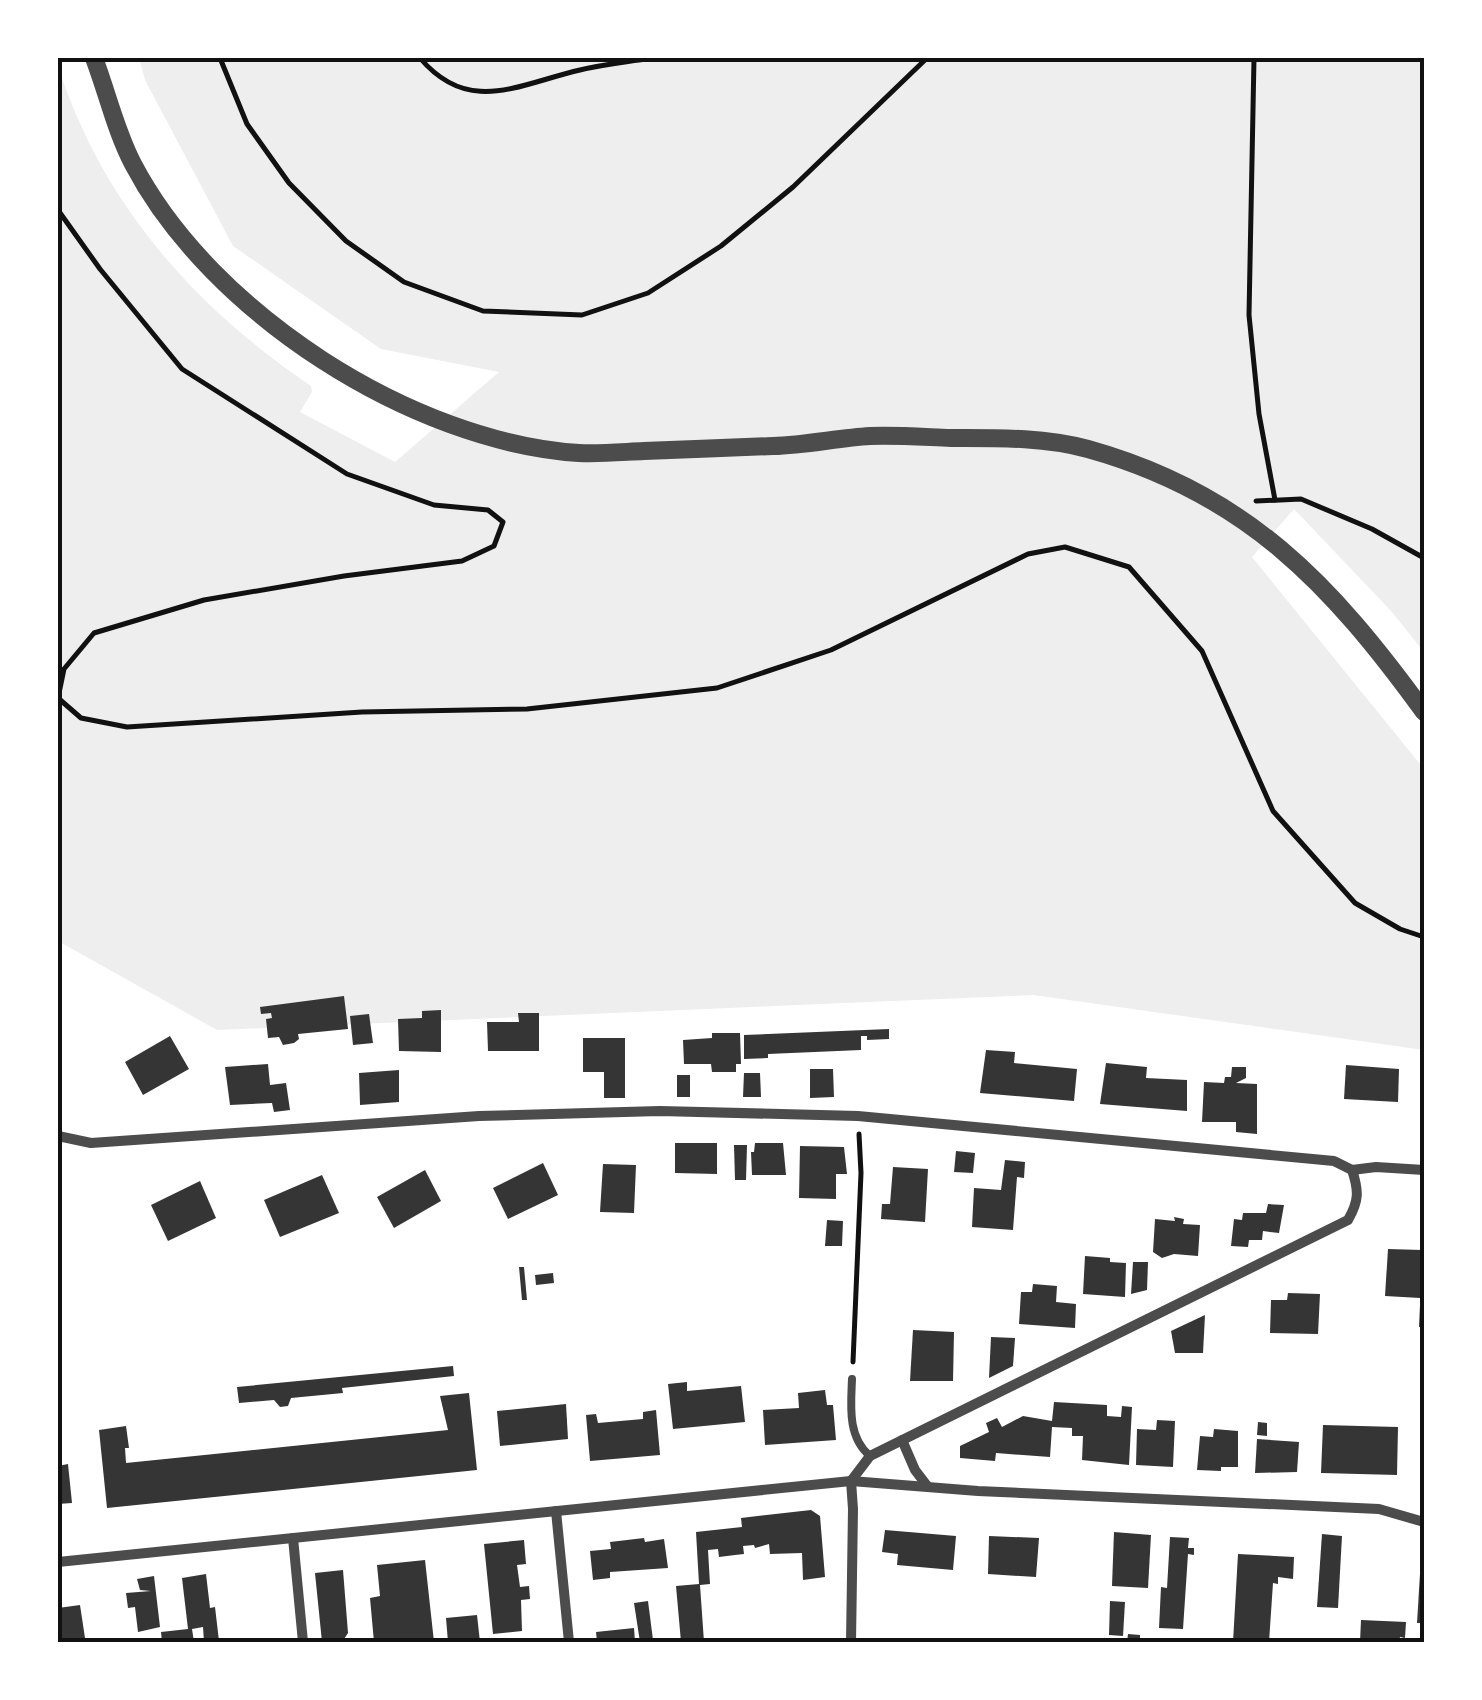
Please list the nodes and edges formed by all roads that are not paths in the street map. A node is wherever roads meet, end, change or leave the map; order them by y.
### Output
1 (94, 58) edge
2 (1424, 712) edge
3 (58, 1136) edge
4 (1352, 1170) junction
5 (1424, 1170) edge
6 (852, 1379) road end
7 (902, 1440) junction
8 (870, 1456) junction
9 (850, 1481) junction
10 (928, 1487) junction
11 (556, 1511) junction
12 (1424, 1522) edge
13 (293, 1538) junction
14 (58, 1562) edge
15 (303, 1642) edge
16 (569, 1642) edge
17 (851, 1642) edge

1 - 2 street
3 - 4 street
4 - 5 street
4 - 7 street
6 - 8 lane
7 - 8 street
7 - 10 street
8 - 9 street
9 - 10 street
9 - 11 street
9 - 17 street
10 - 12 street
11 - 13 street
11 - 16 street
13 - 14 street
13 - 15 street

